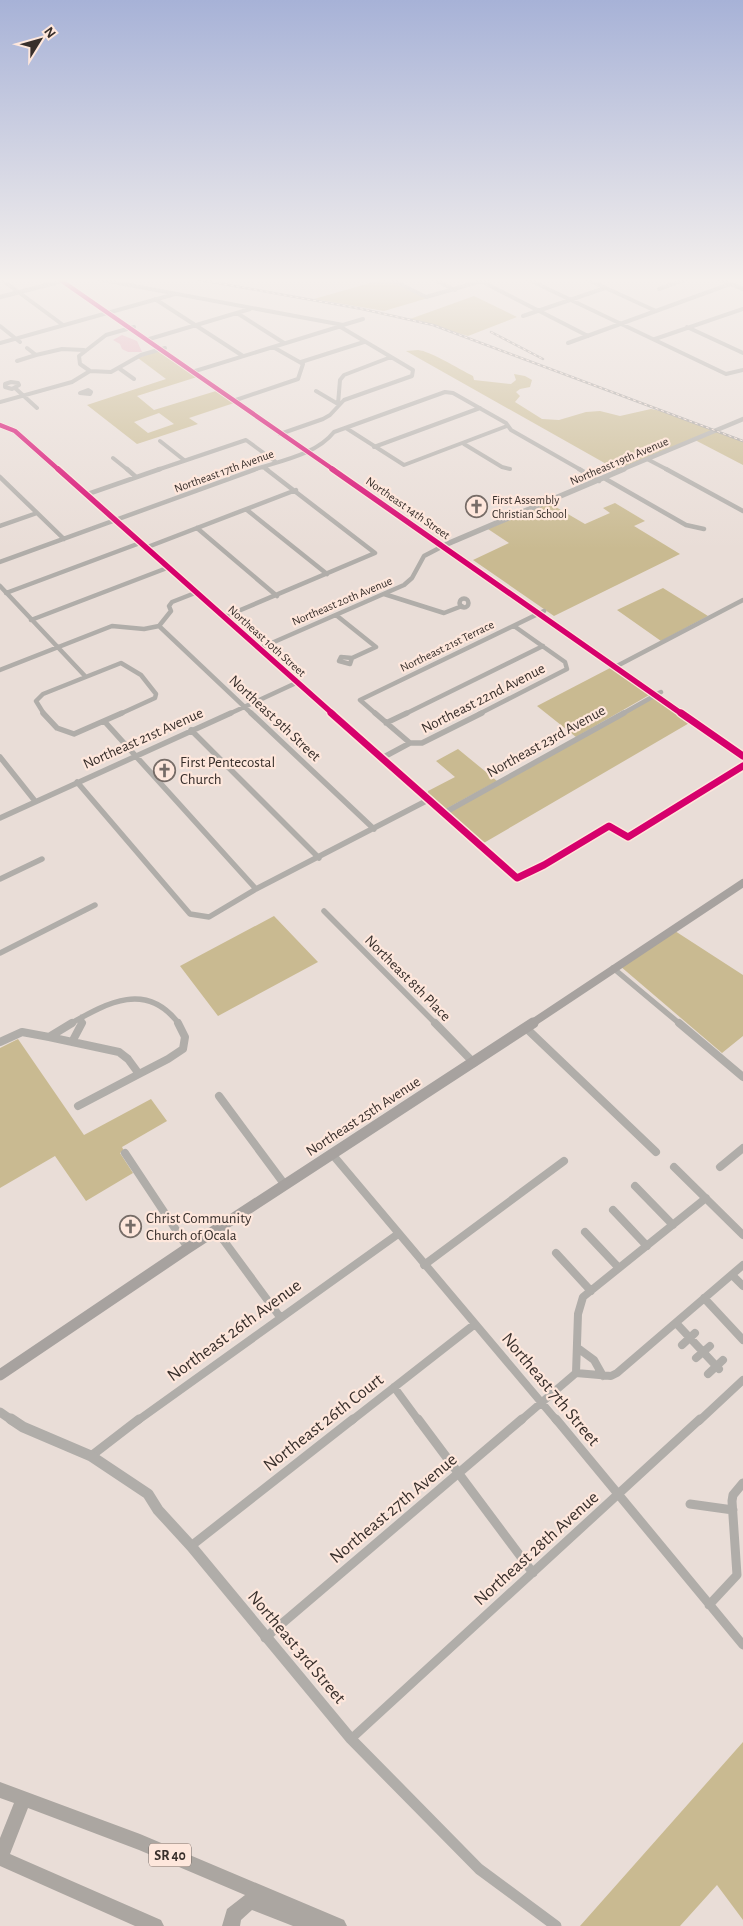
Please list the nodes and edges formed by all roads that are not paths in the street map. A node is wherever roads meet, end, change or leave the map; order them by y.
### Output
1 (86, 369) edge
2 (120, 369) joint
3 (192, 369) edge
4 (202, 369) edge
5 (301, 369) edge
6 (360, 369) edge
7 (411, 369) edge
8 (718, 369) edge
9 (743, 370) edge
10 (90, 371) junction
11 (195, 371) junction
12 (134, 379) dead end
13 (72, 382) junction
14 (15, 388) dead end
15 (83, 390) dead end
16 (316, 392) dead end
17 (23, 396) junction
18 (236, 400) junction
19 (0, 402) edge
20 (338, 404) junction
21 (37, 408) dead end
22 (480, 408) junction
23 (743, 419) edge
24 (507, 426) junction
25 (1, 427) edge
26 (346, 428) junction
27 (283, 433) junction
28 (160, 441) dead end
29 (464, 444) junction
30 (374, 447) junction
31 (309, 451) junction
32 (113, 458) dead end
33 (647, 459) junction
34 (184, 460) junction
35 (276, 462) junction
36 (263, 467) junction
37 (510, 469) dead end
38 (136, 477) junction
39 (0, 478) edge
40 (601, 479) junction
41 (296, 490) junction
42 (85, 495) junction
43 (247, 510) junction
44 (743, 511) edge
45 (37, 513) junction
46 (115, 521) junction
47 (0, 526) edge
48 (198, 528) junction
49 (704, 529) dead end
50 (64, 539) junction
51 (140, 544) junction
52 (445, 545) junction
53 (145, 548) junction
54 (0, 562) edge
55 (167, 568) junction
56 (327, 574) junction
57 (0, 586) edge
58 (6, 593) junction
59 (195, 593) junction
60 (384, 594) junction
61 (277, 596) junction
62 (743, 600) edge
63 (462, 606) dead end
64 (541, 612) junction
65 (336, 615) junction
66 (224, 618) junction
67 (31, 620) junction
68 (159, 626) junction
69 (514, 626) junction
70 (543, 646) junction
71 (57, 648) junction
72 (258, 648) junction
73 (352, 658) dead end
74 (618, 665) junction
75 (0, 670) edge
76 (85, 676) junction
77 (296, 682) junction
78 (658, 693) junction
79 (360, 700) joint
80 (245, 706) junction
81 (105, 722) junction
82 (386, 723) junction
83 (191, 730) junction
84 (410, 743) junction
85 (743, 749) edge
86 (135, 756) junction
87 (743, 756) edge
88 (0, 757) edge
89 (382, 758) junction
90 (743, 766) edge
91 (77, 782) junction
92 (428, 800) junction
93 (35, 801) junction
94 (444, 813) junction
95 (0, 818) edge
96 (374, 829) junction
97 (319, 858) junction
98 (42, 859) dead end
99 (0, 879) edge
100 (743, 882) edge
101 (256, 889) junction
102 (95, 905) dead end
103 (324, 911) dead end
104 (209, 917) joint
105 (0, 953) edge
106 (613, 968) junction
107 (82, 1017) junction
108 (526, 1028) junction
109 (49, 1037) junction
110 (0, 1042) edge
111 (72, 1042) junction
112 (474, 1062) junction
113 (139, 1074) junction
114 (743, 1077) edge
115 (218, 1096) dead end
116 (78, 1106) dead end
117 (743, 1148) edge
118 (656, 1152) dead end
119 (125, 1153) dead end
120 (332, 1154) junction
121 (564, 1160) dead end
122 (674, 1166) dead end
123 (720, 1167) dead end
124 (285, 1185) junction
125 (635, 1186) dead end
126 (706, 1198) junction
127 (613, 1210) dead end
128 (673, 1225) junction
129 (216, 1230) junction
130 (585, 1232) dead end
131 (398, 1234) junction
132 (743, 1235) edge
133 (647, 1246) junction
134 (188, 1248) junction
135 (556, 1253) dead end
136 (424, 1265) junction
137 (743, 1265) edge
138 (619, 1268) junction
139 (732, 1275) junction
140 (743, 1286) edge
141 (591, 1291) junction
142 (704, 1298) junction
143 (280, 1317) junction
144 (676, 1323) junction
145 (475, 1324) junction
146 (693, 1335) junction
147 (743, 1340) edge
148 (682, 1345) dead end
149 (579, 1349) junction
150 (706, 1349) junction
151 (696, 1358) dead end
152 (724, 1360) dead end
153 (717, 1368) junction
154 (576, 1373) junction
155 (708, 1374) dead end
156 (0, 1375) edge
157 (603, 1376) junction
158 (743, 1380) edge
159 (394, 1387) junction
160 (542, 1402) junction
161 (0, 1412) edge
162 (90, 1456) junction
163 (460, 1473) junction
164 (743, 1483) edge
165 (619, 1495) junction
166 (690, 1504) dead end
167 (732, 1510) junction
168 (191, 1546) junction
169 (533, 1573) junction
170 (740, 1576) edge
171 (709, 1605) junction
172 (265, 1638) junction
173 (743, 1645) edge
174 (351, 1739) junction
175 (0, 1790) edge
176 (24, 1798) junction
177 (0, 1858) edge
178 (155, 1926) edge
179 (231, 1926) edge
180 (315, 1926) edge
181 (338, 1926) edge
182 (556, 1926) edge

1 - 10 street
2 - 10 street
2 - 12 street
3 - 11 main road, Northeast 14th Street
4 - 11 street
5 - 18 street
6 - 20 street
7 - 20 street
8 - 9 street
10 - 13 street
11 - 18 main road, Northeast 14th Street
13 - 15 street
13 - 17 street
14 - 17 street
16 - 20 street
17 - 19 street
17 - 21 street
18 - 27 main road, Northeast 14th Street
20 - 27 street
22 - 24 street
22 - 26 street, Northeast 17th Avenue
22 - 30 street
23 - 33 street, Northeast 19th Avenue
24 - 29 street
24 - 40 street
25 - 42 street, Northeast 10th Street
26 - 30 street
26 - 31 street, Northeast 17th Avenue
27 - 31 main road, Northeast 14th Street
28 - 34 street
29 - 30 street
29 - 37 street
31 - 35 street, Northeast 17th Avenue
31 - 52 main road, Northeast 14th Street
32 - 38 street
33 - 40 street, Northeast 19th Avenue
33 - 44 street
34 - 35 street
34 - 38 street
35 - 36 street, Northeast 17th Avenue
36 - 41 street
36 - 46 street, Northeast 17th Avenue
38 - 42 street
39 - 45 street
40 - 49 street
40 - 52 street, Northeast 19th Avenue
41 - 43 street
41 - 56 street
42 - 46 street, Northeast 10th Street
43 - 48 street
43 - 56 street
45 - 47 street
45 - 50 street
46 - 50 street, Northeast 17th Avenue
46 - 51 street, Northeast 10th Street
48 - 53 street
48 - 61 street
50 - 54 street, Northeast 17th Avenue
51 - 53 street, Northeast 10th Street
51 - 58 street
52 - 60 street, Northeast 20th Avenue
52 - 64 main road, Northeast 14th Street
53 - 55 street, Northeast 10th Street
55 - 59 street, Northeast 10th Street
55 - 67 street
56 - 61 street
57 - 58 street
58 - 67 street
59 - 66 street, Northeast 10th Street
59 - 68 street
60 - 63 street
60 - 65 street, Northeast 20th Avenue
61 - 66 street
62 - 74 street
64 - 69 street, Northeast 21st Terrace
64 - 74 main road, Northeast 14th Street
65 - 72 street, Northeast 20th Avenue
65 - 73 street
66 - 72 street, Northeast 10th Street
67 - 71 street
68 - 71 street
68 - 80 street, Northeast 9th Street
69 - 70 street
69 - 79 street, Northeast 21st Terrace
70 - 82 street
70 - 84 street, Northeast 22nd Avenue
71 - 75 street
71 - 76 street
72 - 77 street, Northeast 10th Street
74 - 78 main road, Northeast 14th Street
76 - 81 street
76 - 81 street
77 - 80 street, Northeast 21st Avenue
77 - 89 street, Northeast 10th Street
78 - 85 main road, Northeast 14th Street
78 - 87 main road, Northeast 14th Street
78 - 94 street, Northeast 23rd Avenue
79 - 82 street
80 - 83 street, Northeast 21st Avenue
80 - 96 street, Northeast 9th Street
81 - 86 street
82 - 84 street
83 - 86 street, Northeast 21st Avenue
83 - 97 street
84 - 89 street, Northeast 22nd Avenue
86 - 91 street, Northeast 21st Avenue
86 - 101 street
88 - 93 street
89 - 92 street, Northeast 10th Street
90 - 94 street, Northeast 10th Street
91 - 93 street, Northeast 21st Avenue
91 - 104 street
92 - 94 street, Northeast 10th Street
92 - 96 street
93 - 95 street, Northeast 21st Avenue
96 - 97 street
97 - 101 street
98 - 99 street
100 - 106 main road, Northeast 25th Avenue
101 - 104 street
102 - 105 street
103 - 112 street, Northeast 8th Place
106 - 108 main road, Northeast 25th Avenue
106 - 114 street
107 - 109 street
107 - 111 street
107 - 113 street
108 - 112 main road, Northeast 25th Avenue
108 - 118 street
109 - 110 street
109 - 111 street
111 - 113 street
112 - 120 main road, Northeast 25th Avenue
113 - 116 street
115 - 124 street
117 - 123 street
119 - 134 street
120 - 124 main road, Northeast 25th Avenue
120 - 131 street, Northeast 7th Street
121 - 136 street
122 - 126 street
124 - 129 main road, Northeast 25th Avenue
125 - 128 street
126 - 128 street
126 - 132 street
127 - 133 street
128 - 133 street
129 - 134 main road, Northeast 25th Avenue
129 - 143 street
130 - 138 street
131 - 136 street, Northeast 7th Street
131 - 143 street, Northeast 26th Avenue
133 - 138 street
134 - 156 main road, Northeast 25th Avenue
135 - 141 street
136 - 145 street, Northeast 7th Street
137 - 139 street
138 - 141 street
139 - 140 street
139 - 142 street
141 - 149 street
142 - 144 street
142 - 147 street
143 - 162 street, Northeast 26th Avenue
144 - 146 street
144 - 157 street
145 - 159 street, Northeast 26th Court
145 - 160 street, Northeast 7th Street
146 - 148 street
146 - 150 street
149 - 154 street
149 - 157 street
150 - 151 street
150 - 153 street
152 - 153 street
153 - 155 street
154 - 157 street
154 - 160 street
158 - 165 street, Northeast 28th Avenue
159 - 163 street
159 - 168 street, Northeast 26th Court
160 - 163 street, Northeast 27th Avenue
160 - 165 street, Northeast 7th Street
161 - 162 street, Northeast 3rd Street
162 - 168 street, Northeast 3rd Street
163 - 169 street
163 - 172 street, Northeast 27th Avenue
164 - 167 street
165 - 169 street, Northeast 28th Avenue
165 - 171 street, Northeast 7th Street
166 - 167 street
167 - 170 street
168 - 172 street, Northeast 3rd Street
169 - 174 street, Northeast 28th Avenue
170 - 171 street
171 - 173 street, Northeast 7th Street
172 - 174 street, Northeast 3rd Street
174 - 182 street, Northeast 3rd Street
175 - 176 main road, SR 40
176 - 177 main road
176 - 181 main road, SR 40
177 - 178 main road
179 - 180 main road

